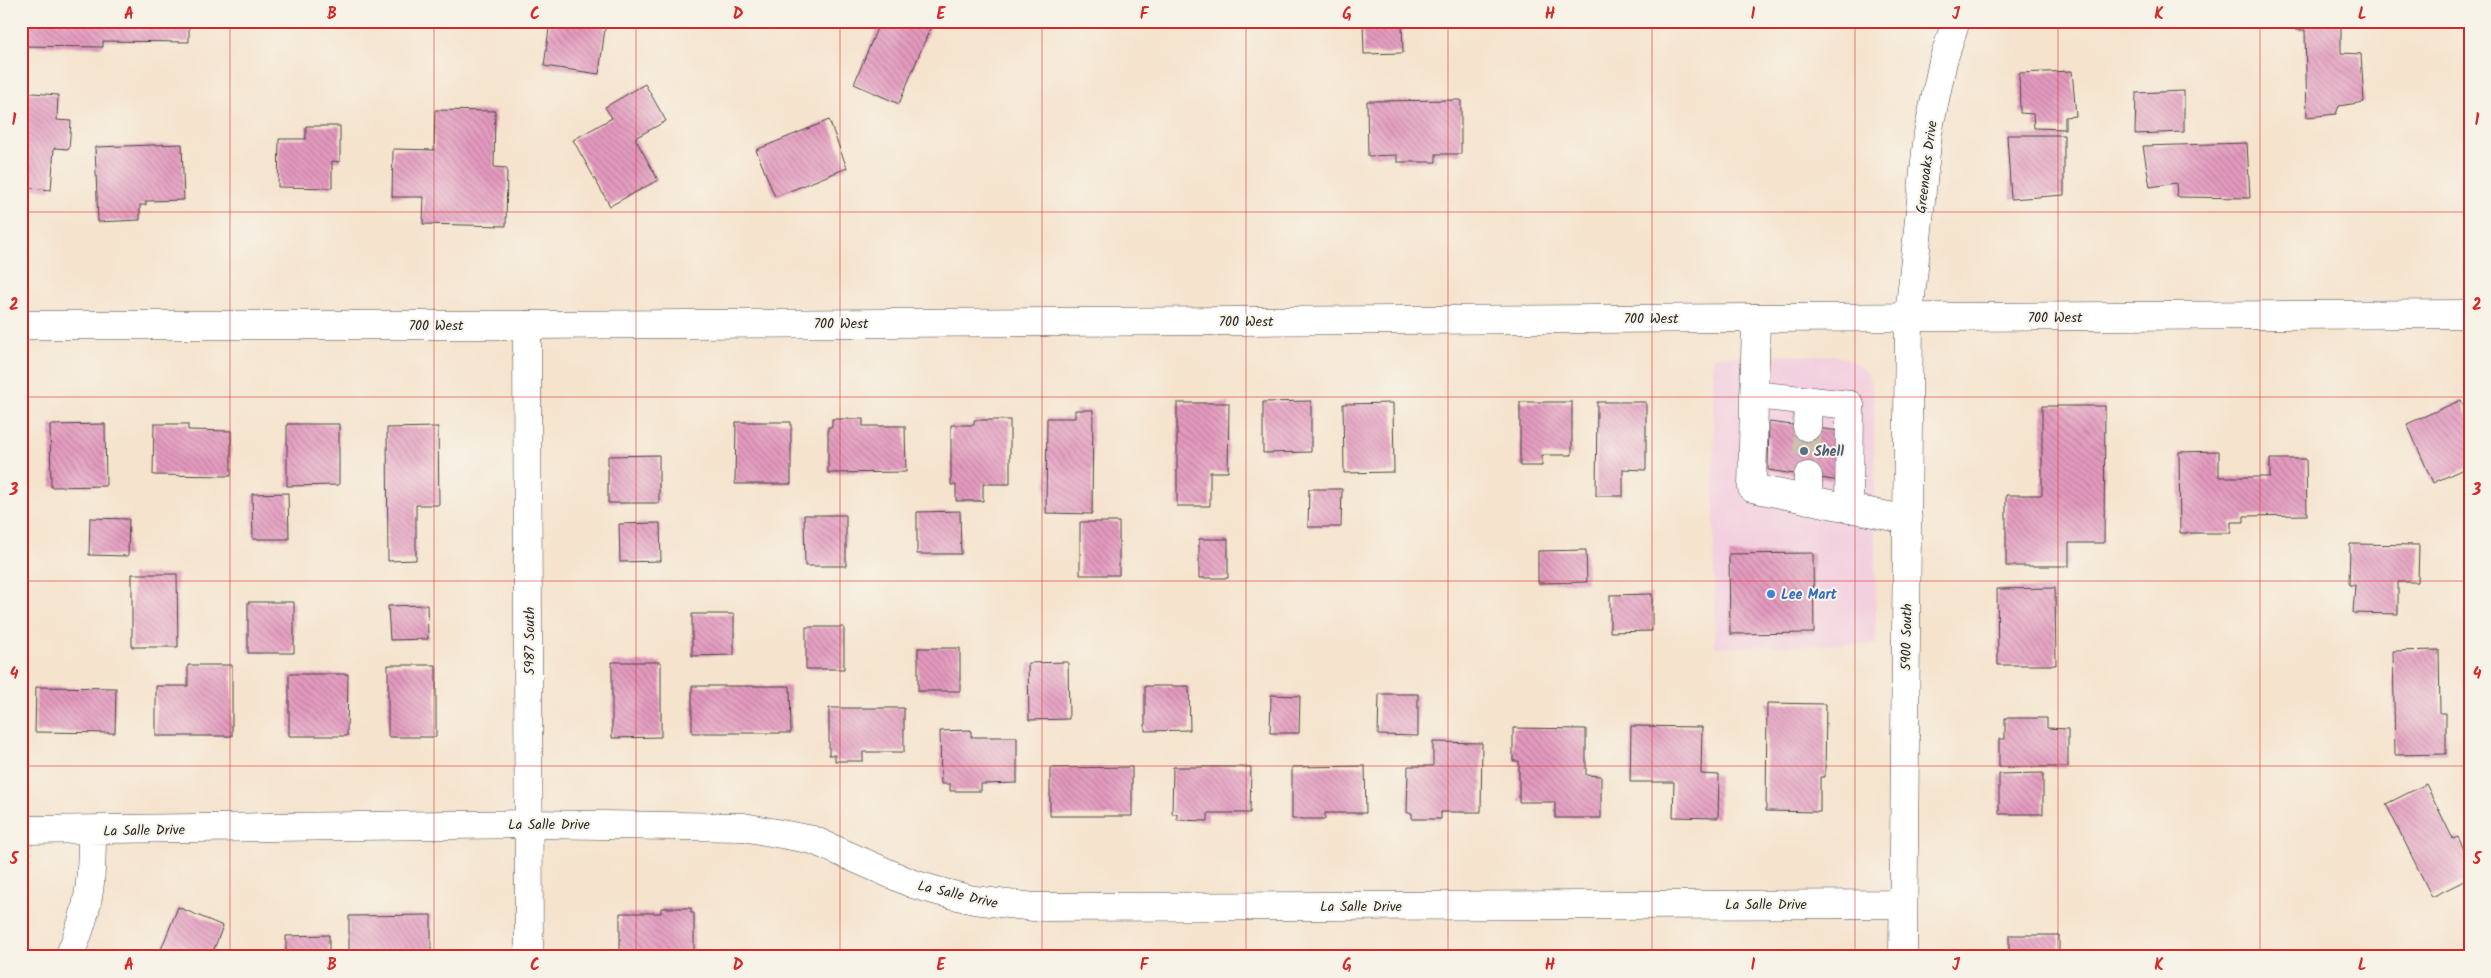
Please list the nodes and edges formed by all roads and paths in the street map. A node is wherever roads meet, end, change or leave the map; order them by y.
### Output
1 (1956, 21) edge
2 (2470, 314) edge
3 (1909, 316) junction
4 (1756, 318) junction
5 (527, 325) junction
6 (21, 326) edge
7 (1754, 395) junction
8 (1849, 509) junction
9 (1908, 520) junction
10 (529, 824) junction
11 (21, 830) edge
12 (92, 830) junction
13 (1903, 904) junction
14 (69, 957) edge
15 (530, 957) edge
16 (1903, 957) edge

1 - 3 street, Greenoaks Drive
2 - 3 street, 700 West
3 - 4 street, 700 West
3 - 9 street, 5900 South
4 - 5 street, 700 West
4 - 7 street
5 - 6 street, 700 West
5 - 10 street, 5987 South
7 - 8 street
7 - 8 street
8 - 9 street
9 - 13 street, 5900 South
10 - 12 street, La Salle Drive
10 - 13 street, La Salle Drive
10 - 15 street, 5987 South
11 - 12 street
12 - 14 street, La Salle Drive
13 - 16 street, 5900 South

